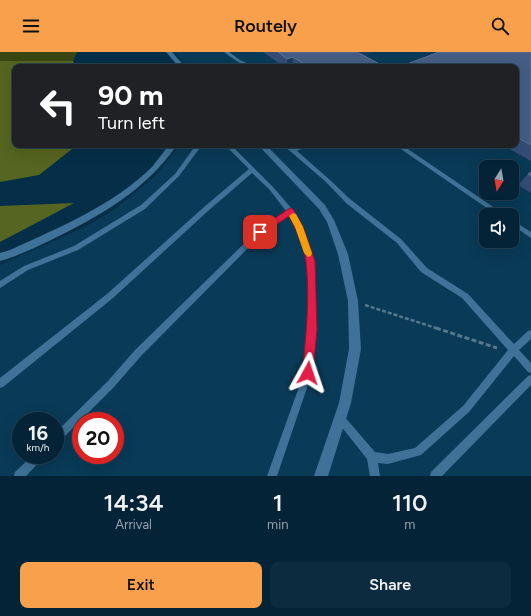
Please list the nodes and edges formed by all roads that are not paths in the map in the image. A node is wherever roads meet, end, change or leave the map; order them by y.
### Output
1 (169, 52) edge
2 (226, 52) edge
3 (179, 64) edge
4 (244, 64) edge
5 (171, 148) edge
6 (197, 148) edge
7 (231, 148) edge
8 (265, 148) edge
9 (290, 148) edge
10 (300, 148) edge
11 (402, 148) edge
12 (293, 151) junction
13 (252, 170) junction
14 (492, 208) edge
15 (290, 211) junction
16 (519, 227) edge
17 (531, 235) edge
18 (0, 257) edge
19 (0, 285) edge
20 (531, 334) edge
21 (513, 350) junction
22 (531, 369) edge
23 (531, 379) edge
24 (0, 384) edge
25 (340, 418) junction
26 (64, 431) edge
27 (372, 457) junction
28 (31, 464) edge
29 (19, 476) edge
30 (272, 476) edge
31 (321, 476) edge
32 (374, 476) edge
33 (435, 476) edge

1 - 3 street
2 - 4 lane
5 - 18 street
6 - 19 lane
7 - 13 lane
8 - 25 street
9 - 12 lane
10 - 12 lane
11 - 14 lane
12 - 21 lane
13 - 15 lane
13 - 24 lane
15 - 26 lane
15 - 30 lane
16 - 17 lane
20 - 21 lane
21 - 22 lane
21 - 27 lane
23 - 33 lane
25 - 27 lane
25 - 31 street
27 - 32 lane
28 - 29 lane

